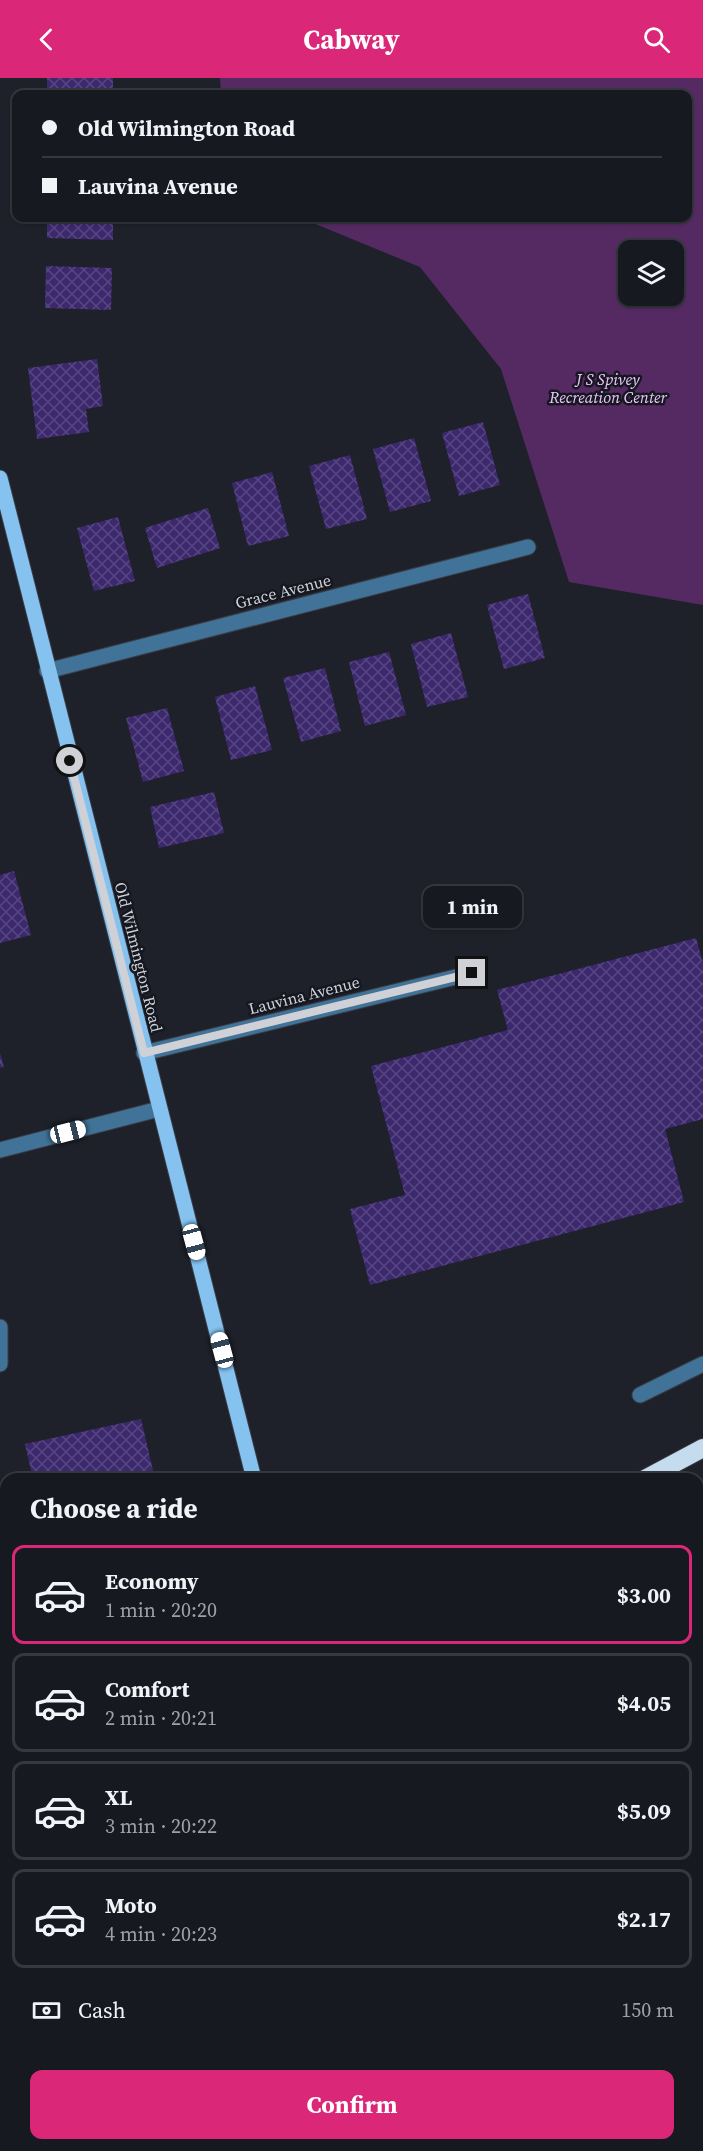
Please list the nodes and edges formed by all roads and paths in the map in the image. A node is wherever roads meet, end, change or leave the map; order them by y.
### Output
1 (0, 478) edge
2 (528, 547) dead end
3 (47, 671) junction
4 (472, 973) dead end
5 (144, 1053) junction
6 (159, 1109) junction
7 (0, 1150) edge
8 (0, 1327) edge
9 (0, 1364) edge
10 (703, 1364) edge
11 (640, 1395) dead end
12 (703, 1448) edge
13 (252, 1473) edge
14 (656, 1473) edge

1 - 3 main road, Old Wilmington Road
2 - 3 street, Grace Avenue
3 - 5 main road, Old Wilmington Road
4 - 5 street, Lauvina Avenue
5 - 6 main road, Old Wilmington Road
6 - 7 street
6 - 13 main road, Old Wilmington Road
8 - 9 street
10 - 11 street
12 - 14 highway

